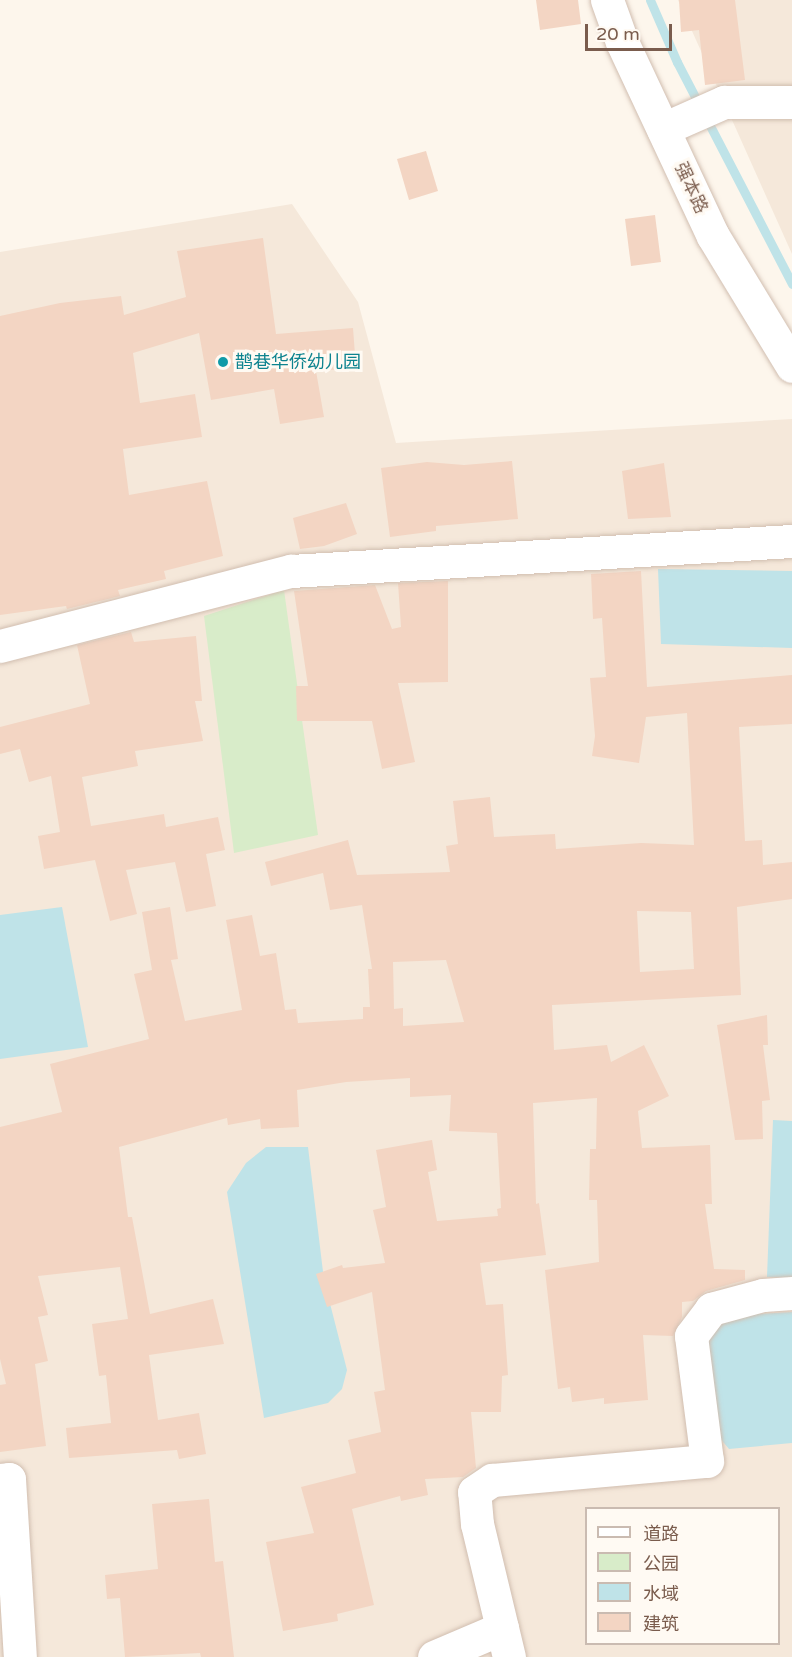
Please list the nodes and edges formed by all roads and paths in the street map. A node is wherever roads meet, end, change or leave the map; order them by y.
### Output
1 (608, 0) edge
2 (792, 102) edge
3 (690, 118) junction
4 (792, 366) edge
5 (792, 541) edge
6 (0, 646) edge
7 (792, 1293) edge
8 (0, 1480) edge
9 (506, 1643) edge
10 (20, 1657) edge
11 (434, 1657) edge

1 - 3 street, 强本路
2 - 3 street
3 - 4 street, 强本路
5 - 6 street
7 - 9 street
8 - 10 street
9 - 11 street

